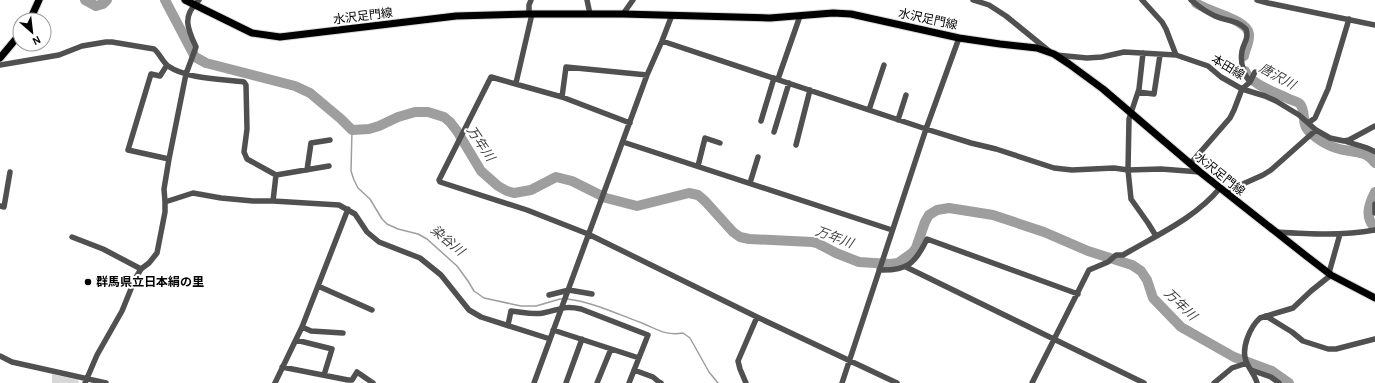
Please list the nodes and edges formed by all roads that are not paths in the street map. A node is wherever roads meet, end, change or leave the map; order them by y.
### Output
1 (39, 0) edge
2 (185, 0) edge
3 (531, 0) edge
4 (586, 0) edge
5 (632, 0) edge
6 (974, 0) edge
7 (1142, 0) edge
8 (1191, 0) edge
9 (1257, 0) edge
10 (196, 3) edge
11 (34, 12) edge
12 (530, 14) junction
13 (590, 14) junction
14 (623, 14) junction
15 (672, 15) junction
16 (800, 16) junction
17 (1349, 20) junction
18 (1375, 25) edge
19 (959, 38) junction
20 (662, 41) junction
21 (12, 44) edge
22 (1143, 53) junction
23 (1054, 54) junction
24 (1160, 55) junction
25 (1176, 55) junction
26 (0, 58) edge
27 (0, 65) edge
28 (167, 65) junction
29 (884, 65) dead end
30 (1255, 72) dead end
31 (186, 74) junction
32 (647, 75) junction
33 (776, 79) junction
34 (1250, 82) junction
35 (516, 83) junction
36 (789, 83) junction
37 (1242, 89) junction
38 (810, 90) junction
39 (1138, 92) junction
40 (906, 95) dead end
41 (562, 97) junction
42 (869, 110) junction
43 (1130, 112) junction
44 (898, 120) junction
45 (761, 121) dead end
46 (630, 123) junction
47 (1308, 123) junction
48 (1375, 126) edge
49 (926, 129) junction
50 (1316, 131) junction
51 (774, 132) dead end
52 (330, 140) dead end
53 (1344, 141) junction
54 (623, 142) junction
55 (720, 143) dead end
56 (796, 145) dead end
57 (1375, 152) edge
58 (758, 157) dead end
59 (169, 159) junction
60 (1190, 164) junction
61 (329, 166) dead end
62 (698, 166) junction
63 (307, 170) junction
64 (1128, 170) junction
65 (10, 172) dead end
66 (1200, 172) junction
67 (276, 175) junction
68 (750, 183) junction
69 (1222, 190) junction
70 (273, 201) junction
71 (165, 202) junction
72 (1375, 204) edge
73 (0, 206) edge
74 (348, 209) junction
75 (1375, 213) edge
76 (892, 230) junction
77 (1375, 230) edge
78 (1276, 232) junction
79 (588, 234) junction
80 (1340, 234) junction
81 (1156, 236) junction
82 (72, 237) dead end
83 (906, 267) junction
84 (141, 269) junction
85 (879, 270) junction
86 (1330, 274) junction
87 (318, 286) junction
88 (568, 293) junction
89 (592, 294) dead end
90 (1078, 294) junction
91 (549, 295) dead end
92 (1375, 298) edge
93 (563, 305) junction
94 (372, 310) dead end
95 (1266, 316) junction
96 (757, 317) junction
97 (508, 325) junction
98 (302, 327) junction
99 (553, 330) junction
100 (343, 333) dead end
101 (550, 339) junction
102 (582, 339) junction
103 (1375, 339) edge
104 (296, 340) junction
105 (1055, 340) junction
106 (611, 348) junction
107 (0, 356) edge
108 (639, 358) junction
109 (849, 361) junction
110 (1246, 363) junction
111 (282, 367) junction
112 (634, 370) junction
113 (1251, 370) junction
114 (324, 375) junction
115 (86, 380) edge
116 (106, 383) edge
117 (275, 383) edge
118 (373, 383) edge
119 (534, 383) edge
120 (566, 383) edge
121 (598, 383) edge
122 (630, 383) edge
123 (661, 383) edge
124 (746, 383) edge
125 (842, 383) edge
126 (897, 383) edge
127 (1032, 383) edge
128 (1144, 383) edge
129 (1214, 383) edge
130 (1257, 383) edge
131 (1279, 383) edge

1 - 11 main road
2 - 10 main road, 水沢足門線
3 - 12 street
4 - 13 street
5 - 14 street
6 - 23 street
7 - 25 street
8 - 34 street
9 - 17 street
10 - 12 main road, 水沢足門線
10 - 31 street
12 - 13 main road, 水沢足門線
12 - 35 street
13 - 14 main road, 水沢足門線
14 - 15 main road, 水沢足門線
15 - 16 main road, 水沢足門線
15 - 20 street
16 - 19 main road, 水沢足門線
16 - 33 street
17 - 18 street
17 - 47 street
19 - 23 main road, 水沢足門線
19 - 49 street
20 - 32 street
20 - 33 street
21 - 26 main road
22 - 23 street, 本田線
22 - 24 street, 本田線
22 - 39 street
23 - 43 main road, 水沢足門線
24 - 25 street, 本田線
24 - 39 street
25 - 37 street, 本田線
27 - 28 street
28 - 31 street
28 - 59 street
29 - 42 street
30 - 34 street
31 - 59 street
31 - 67 street
32 - 41 street
32 - 46 street
33 - 36 street
33 - 45 street
34 - 37 street
35 - 41 street
35 - 79 street
36 - 38 street
36 - 51 street
37 - 47 street, 本田線
37 - 60 street
38 - 42 street
38 - 56 street
39 - 43 street
40 - 44 street
41 - 46 street
42 - 44 street
43 - 60 main road, 水沢足門線
43 - 64 street
44 - 49 street
46 - 54 street
47 - 50 street, 本田線
48 - 53 street
49 - 64 street
49 - 76 street
50 - 53 street, 本田線
50 - 69 street
52 - 63 street
53 - 57 street, 本田線
54 - 62 street
54 - 79 street
55 - 62 street
58 - 68 street
59 - 71 street
60 - 66 main road, 水沢足門線
61 - 63 street
62 - 68 street
63 - 67 street
64 - 66 street
64 - 81 street
65 - 73 street
66 - 69 main road, 水沢足門線
67 - 70 street
68 - 76 street
69 - 78 main road, 水沢足門線
69 - 81 street
70 - 71 street
70 - 74 street
71 - 84 street
72 - 75 street
74 - 87 street
74 - 97 street
76 - 85 street
77 - 80 street
78 - 80 street
78 - 86 main road, 水沢足門線
79 - 88 street
79 - 96 street
80 - 86 street
81 - 90 street
82 - 84 street
83 - 85 street
83 - 90 street
83 - 105 street
84 - 115 street
85 - 109 street
86 - 92 main road, 水沢足門線
86 - 95 street
87 - 94 street
87 - 98 street
88 - 89 street
88 - 91 street
88 - 93 street
90 - 105 street
93 - 97 street
93 - 99 street
93 - 108 street
95 - 103 street
95 - 110 street
96 - 109 street
96 - 124 street
97 - 101 street
98 - 100 street
98 - 104 street
99 - 101 street
99 - 102 street
101 - 119 street
102 - 106 street
102 - 120 street
104 - 111 street
104 - 114 street
105 - 127 street
105 - 128 street
106 - 108 street
106 - 121 street
107 - 115 street
108 - 112 street
109 - 125 street
109 - 126 street
110 - 113 street
110 - 129 street
111 - 114 street
111 - 117 street
112 - 122 street
112 - 123 street
113 - 130 street
113 - 131 street
114 - 118 street
115 - 116 street

